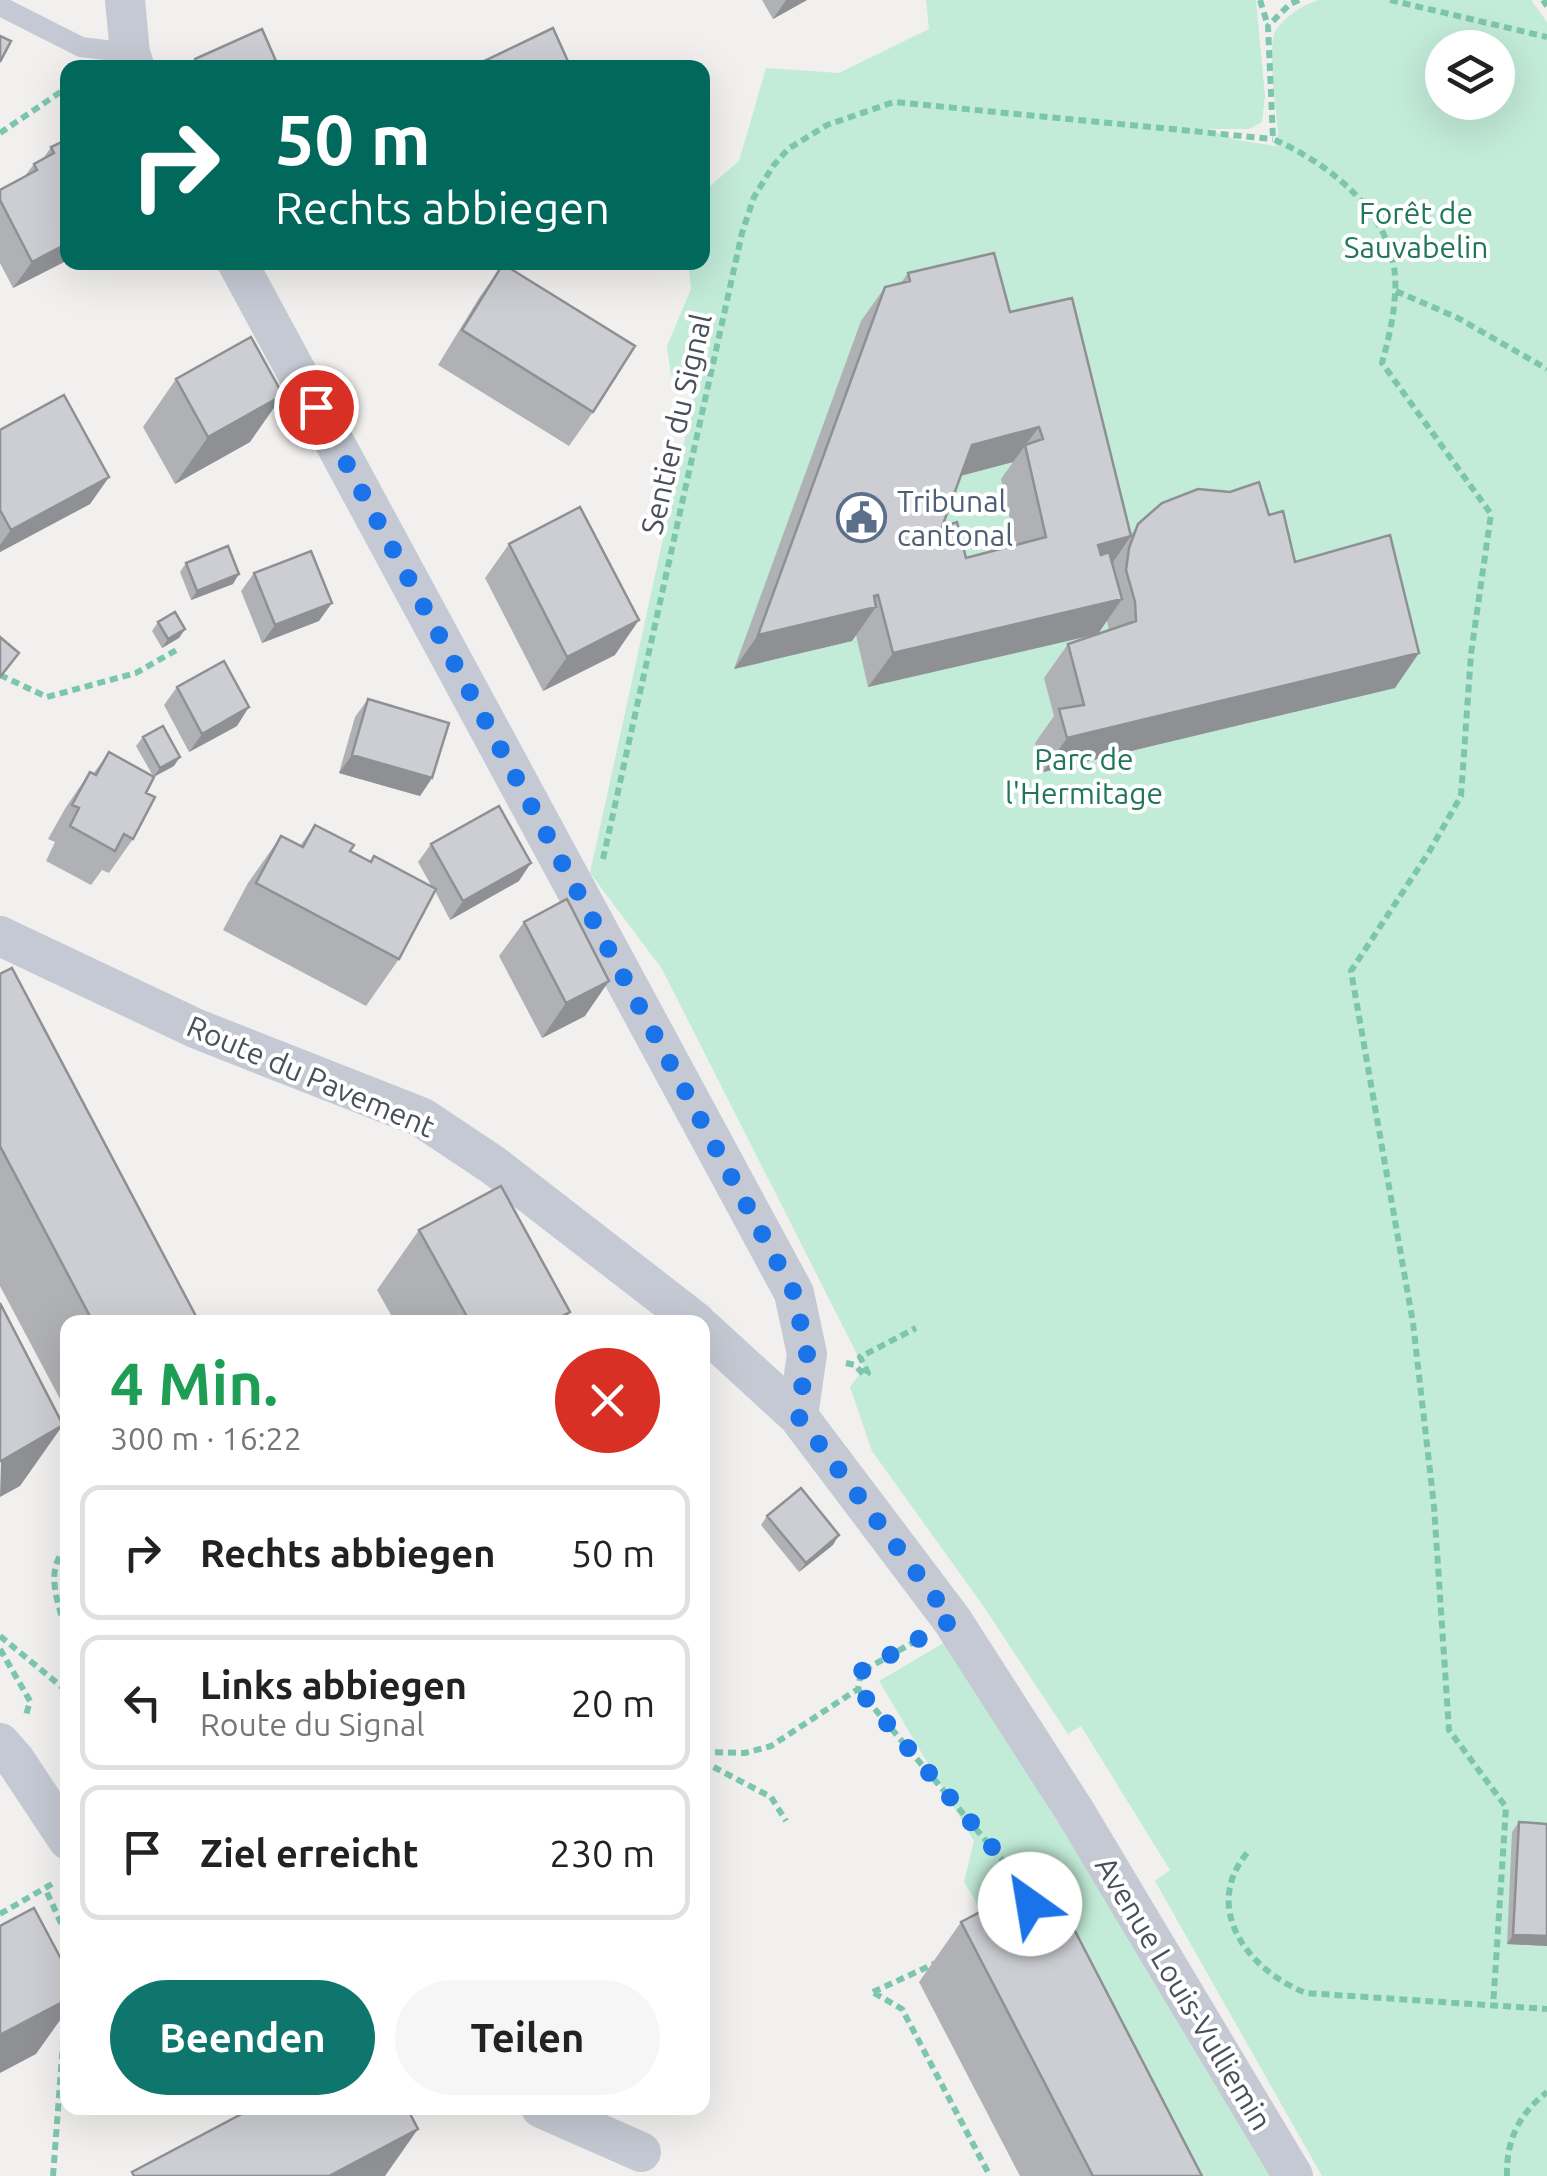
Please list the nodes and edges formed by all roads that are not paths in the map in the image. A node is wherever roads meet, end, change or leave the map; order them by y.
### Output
1 (125, 0) edge
2 (0, 6) edge
3 (132, 60) edge
4 (241, 270) edge
5 (0, 936) edge
6 (687, 1315) edge
7 (710, 1335) edge
8 (798, 1416) junction
9 (12, 1733) edge
10 (60, 1825) edge
11 (556, 2115) edge
12 (641, 2152) dead end
13 (1293, 2176) edge

1 - 3 street
2 - 3 lane
4 - 8 street
5 - 6 street, Route du Pavement
7 - 8 street
8 - 13 street, Avenue Louis-Vulliemin
9 - 10 street
11 - 12 street

